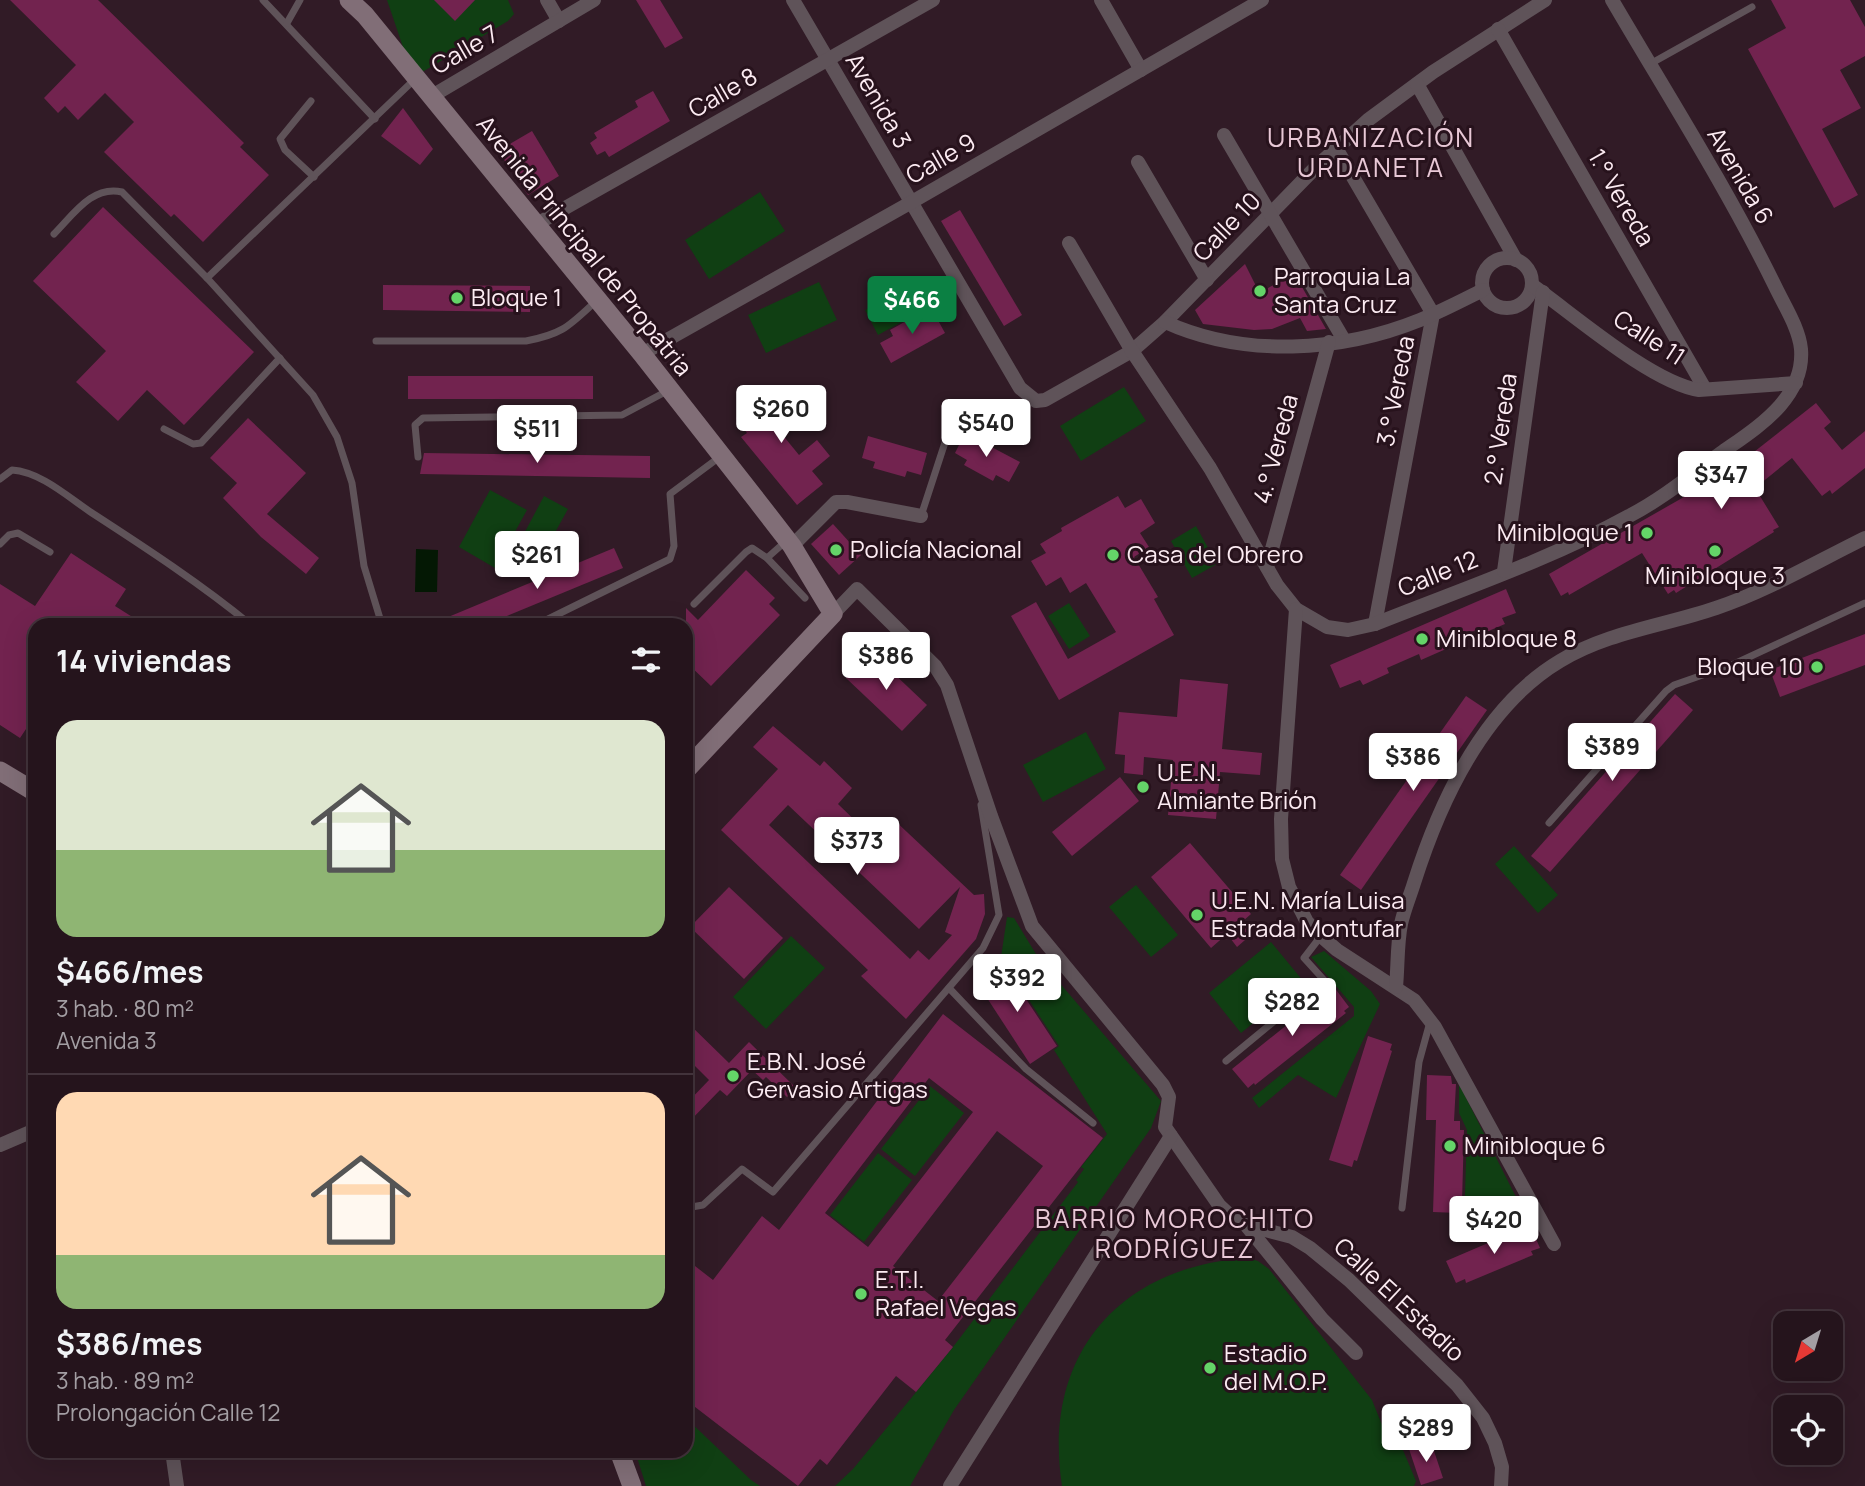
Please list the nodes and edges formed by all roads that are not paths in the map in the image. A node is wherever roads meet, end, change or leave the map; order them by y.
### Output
1 (263, 0) edge
2 (300, 0) edge
3 (349, 0) edge
4 (547, 0) edge
5 (594, 0) edge
6 (793, 0) edge
7 (933, 0) edge
8 (1101, 0) edge
9 (1262, 0) edge
10 (1545, 0) edge
11 (1612, 0) edge
12 (1752, 7) dead end
13 (363, 8) edge
14 (559, 21) junction
15 (286, 23) junction
16 (1498, 29) junction
17 (828, 60) junction
18 (1650, 65) junction
19 (1141, 70) junction
20 (416, 79) junction
21 (1417, 84) junction
22 (432, 96) junction
23 (311, 101) dead end
24 (375, 119) junction
25 (1224, 135) dead end
26 (1336, 148) junction
27 (1138, 162) dead end
28 (314, 177) junction
29 (910, 203) junction
30 (1271, 214) junction
31 (536, 225) junction
32 (54, 233) dead end
33 (1069, 243) dead end
34 (1516, 260) junction
35 (207, 278) junction
36 (1207, 280) junction
37 (1537, 289) junction
38 (1483, 290) junction
39 (596, 301) junction
40 (1433, 314) junction
41 (1165, 322) junction
42 (376, 341) dead end
43 (1337, 341) junction
44 (1132, 351) junction
45 (642, 354) junction
46 (280, 358) junction
47 (1796, 383) junction
48 (1705, 389) junction
49 (669, 390) junction
50 (1036, 401) joint
51 (953, 421) dead end
52 (164, 429) dead end
53 (721, 456) junction
54 (418, 457) dead end
55 (0, 479) edge
56 (921, 516) joint
57 (1865, 538) edge
58 (789, 543) junction
59 (0, 544) edge
60 (50, 552) dead end
61 (767, 558) junction
62 (1267, 568) junction
63 (1504, 572) junction
64 (805, 598) dead end
65 (1865, 603) edge
66 (694, 604) dead end
67 (1296, 609) junction
68 (833, 614) junction
69 (242, 618) edge
70 (380, 618) edge
71 (550, 618) edge
72 (1376, 624) junction
73 (973, 760) junction
74 (693, 764) edge
75 (0, 771) edge
76 (28, 788) edge
77 (1549, 824) dead end
78 (1321, 936) junction
79 (1396, 987) junction
80 (949, 988) junction
81 (1430, 1021) junction
82 (1226, 1061) dead end
83 (1093, 1123) dead end
84 (1168, 1132) junction
85 (28, 1133) edge
86 (0, 1144) edge
87 (693, 1207) edge
88 (1402, 1208) dead end
89 (1246, 1225) junction
90 (1554, 1244) dead end
91 (1356, 1353) dead end
92 (173, 1458) edge
93 (622, 1458) edge
94 (177, 1486) edge
95 (632, 1486) edge
96 (950, 1486) edge
97 (1501, 1486) edge

1 - 15 lane
2 - 15 lane
3 - 13 main road, Avenida Principal de Propatria
4 - 14 street
5 - 14 street, Calle 7
6 - 17 street, Avenida 3
7 - 17 street, Calle 8
8 - 19 street
9 - 19 street, Calle 9
10 - 16 street, Calle 10
11 - 18 street, Avenida 6
12 - 18 lane
13 - 20 main road, Avenida Principal de Propatria
14 - 22 street, Calle 7
15 - 24 lane
16 - 21 street, Calle 10
16 - 48 street, 1.° Vereda
17 - 29 street, Avenida 3
17 - 31 street, Calle 8
18 - 47 street, Avenida 6
19 - 29 street, Calle 9
20 - 22 main road, Avenida Principal de Propatria
20 - 24 lane
21 - 26 street, Calle 10
21 - 34 street
22 - 31 main road, Avenida Principal de Propatria
23 - 28 lane
24 - 28 lane
25 - 30 street
26 - 30 street, Calle 10
26 - 40 street, 3.° Vereda
27 - 36 street
28 - 35 lane
29 - 45 street, Calle 9
29 - 50 street, Avenida 3
30 - 36 street, Calle 10
30 - 43 street
31 - 39 main road, Avenida Principal de Propatria
32 - 35 lane
33 - 44 street
34 - 37 street, Calle 11
34 - 38 street
35 - 46 lane
36 - 41 street, Calle 10
37 - 38 street
37 - 48 street, Calle 11
37 - 63 street, 2.° Vereda
38 - 40 street
39 - 42 lane
39 - 45 main road, Avenida Principal de Propatria
40 - 43 street
40 - 72 street, 3.° Vereda
41 - 43 street
41 - 44 street, Calle 10
43 - 62 street, 4.° Vereda
44 - 50 street, Calle 10
44 - 62 street
45 - 49 main road, Avenida Principal de Propatria
46 - 52 lane
46 - 70 lane
47 - 48 street, Calle 11
47 - 63 street, Calle 12
49 - 53 main road, Avenida Principal de Propatria
49 - 54 lane
51 - 56 lane
53 - 58 main road, Avenida Principal de Propatria
53 - 71 lane
55 - 69 lane
56 - 58 street
57 - 79 street
58 - 61 lane
58 - 68 main road, Avenida Principal de Propatria
59 - 60 lane
61 - 64 lane
61 - 66 lane
62 - 67 street
63 - 72 street, Calle 12
65 - 77 lane
67 - 72 street, Calle 12
67 - 78 street
68 - 73 street
68 - 74 main road
73 - 80 lane
73 - 84 street
75 - 76 main road
78 - 79 street
78 - 82 lane
79 - 81 street
80 - 83 lane
80 - 87 lane
81 - 88 lane
81 - 90 street
84 - 89 street, Calle El Estadio
84 - 96 street
85 - 86 street
89 - 91 street
89 - 97 street, Calle El Estadio
92 - 94 street
93 - 95 main road

